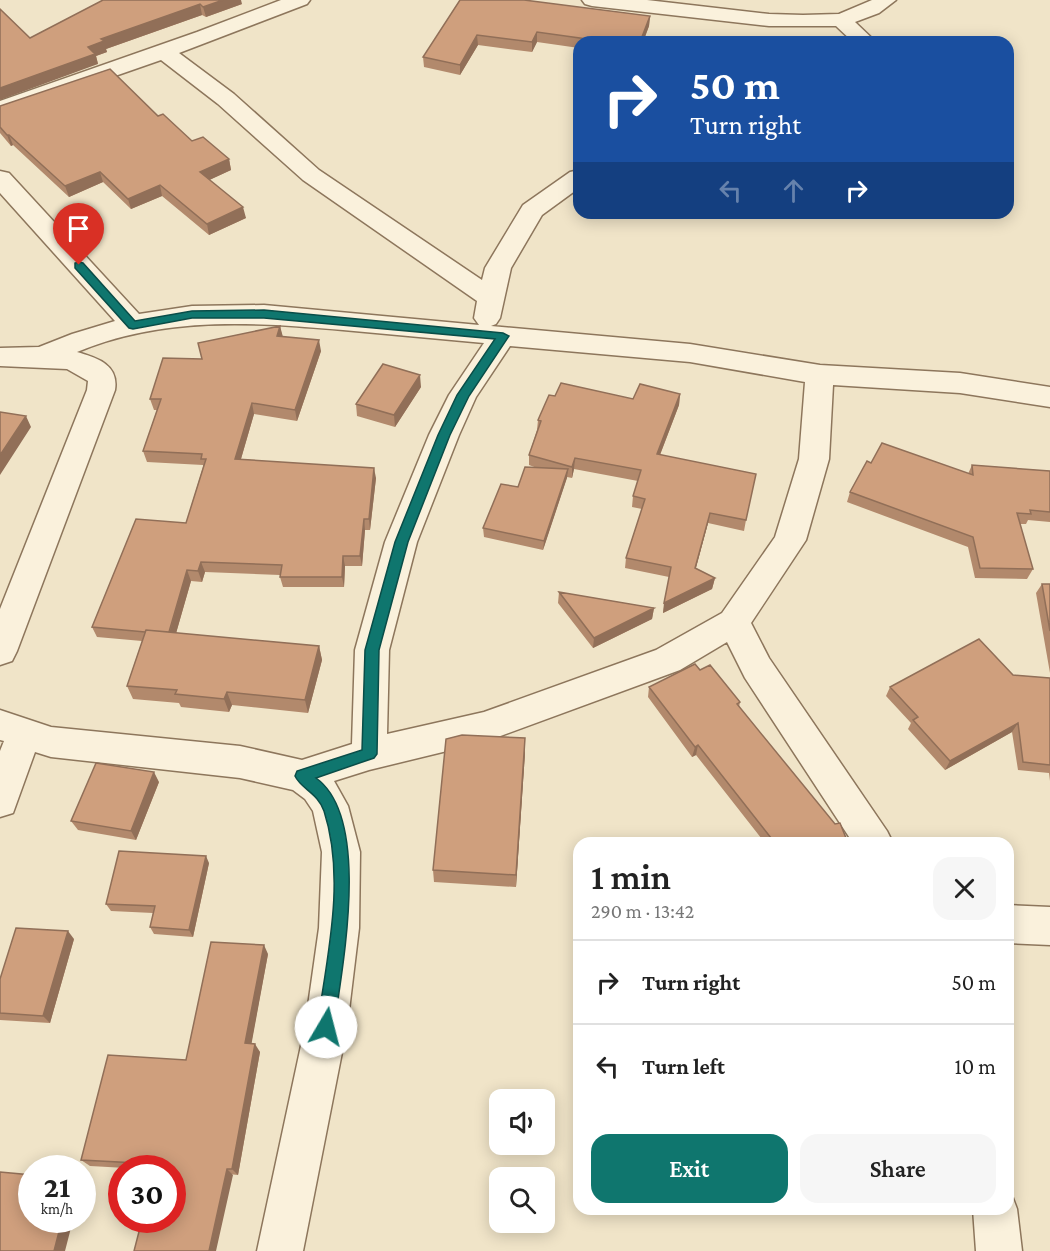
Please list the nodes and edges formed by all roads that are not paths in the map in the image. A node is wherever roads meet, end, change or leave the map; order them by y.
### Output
1 (300, 0) edge
2 (592, 0) edge
3 (886, 0) edge
4 (841, 20) junction
5 (858, 36) edge
6 (164, 52) junction
7 (0, 109) edge
8 (0, 178) edge
9 (573, 181) edge
10 (491, 298) junction
11 (133, 325) junction
12 (493, 336) junction
13 (0, 357) edge
14 (39, 358) junction
15 (820, 375) junction
16 (1050, 397) edge
17 (734, 622) junction
18 (0, 651) edge
19 (12, 730) edge
20 (369, 754) junction
21 (302, 776) junction
22 (0, 801) edge
23 (870, 837) edge
24 (1014, 924) edge
25 (1050, 926) edge
26 (996, 1215) edge
27 (280, 1251) edge
28 (999, 1251) edge

1 - 6 street
2 - 4 street
3 - 4 street
4 - 5 street
6 - 7 street
6 - 10 street
8 - 11 street
9 - 10 street
10 - 12 street
11 - 12 street
11 - 14 street
12 - 15 street
12 - 20 street
13 - 14 street
14 - 18 street
15 - 16 street
15 - 17 street
17 - 20 street
17 - 23 street
19 - 21 street
19 - 22 street
20 - 21 street
21 - 27 street
24 - 25 street
26 - 28 street

